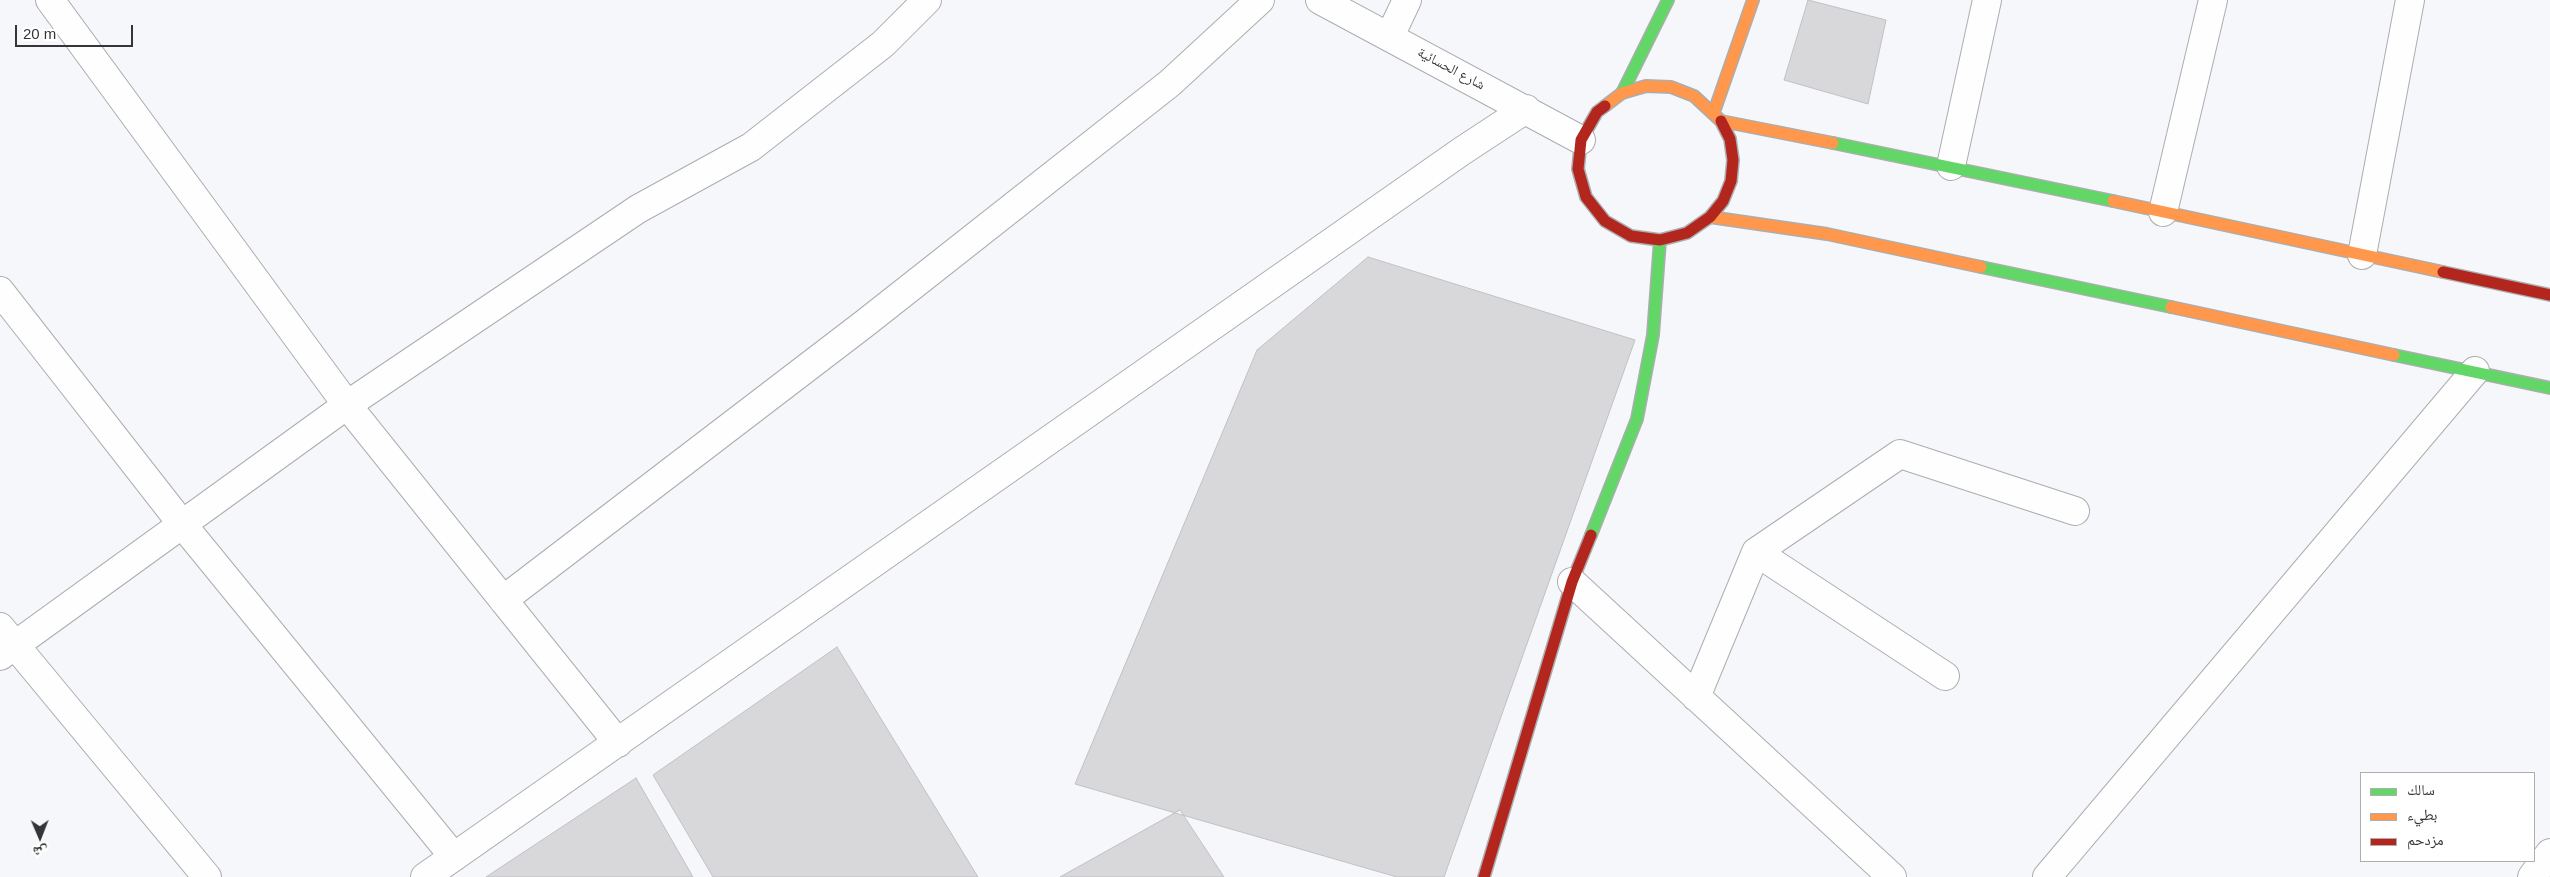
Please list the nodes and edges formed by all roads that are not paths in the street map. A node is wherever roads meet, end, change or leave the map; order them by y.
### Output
1 (50, 0) edge
2 (927, 0) edge
3 (1260, 0) edge
4 (1320, 0) edge
5 (1407, 0) edge
6 (1668, 0) edge
7 (1753, 0) edge
8 (1987, 0) edge
9 (2213, 0) edge
10 (2410, 0) edge
11 (1390, 36) junction
12 (1622, 93) junction
13 (1526, 109) junction
14 (1717, 116) junction
15 (1581, 140) junction
16 (1951, 166) junction
17 (2162, 212) junction
18 (1710, 218) junction
19 (1660, 240) junction
20 (2362, 255) junction
21 (0, 291) edge
22 (2550, 295) edge
23 (2475, 371) junction
24 (2550, 388) edge
25 (347, 405) junction
26 (2075, 511) dead end
27 (182, 524) junction
28 (1756, 552) junction
29 (1572, 582) junction
30 (503, 600) junction
31 (5, 642) edge
32 (1945, 676) dead end
33 (1696, 697) junction
34 (618, 742) junction
35 (2550, 853) edge
36 (454, 857) junction
37 (206, 877) edge
38 (425, 877) edge
39 (1484, 877) edge
40 (1892, 877) edge
41 (2047, 877) edge
42 (2532, 877) edge

1 - 25 street
2 - 25 street
3 - 30 street
4 - 11 street, شارع الحسائية
5 - 11 street
6 - 12 street
7 - 14 street
8 - 16 street
9 - 17 street
10 - 20 street
11 - 13 street, شارع الحسائية
12 - 14 street
12 - 15 street
13 - 15 street, شارع الحسائية
13 - 34 street
14 - 16 street
14 - 18 street
15 - 19 street
16 - 17 street
17 - 20 street
18 - 19 street
18 - 23 street
19 - 29 street
20 - 22 street
21 - 27 street
23 - 24 street
23 - 41 street
25 - 27 street
25 - 30 street
26 - 28 street
27 - 31 street
27 - 36 street
28 - 32 street
28 - 33 street
29 - 33 street
29 - 39 street
30 - 34 street
31 - 37 street
33 - 40 street
34 - 36 street
35 - 42 street
36 - 38 street

